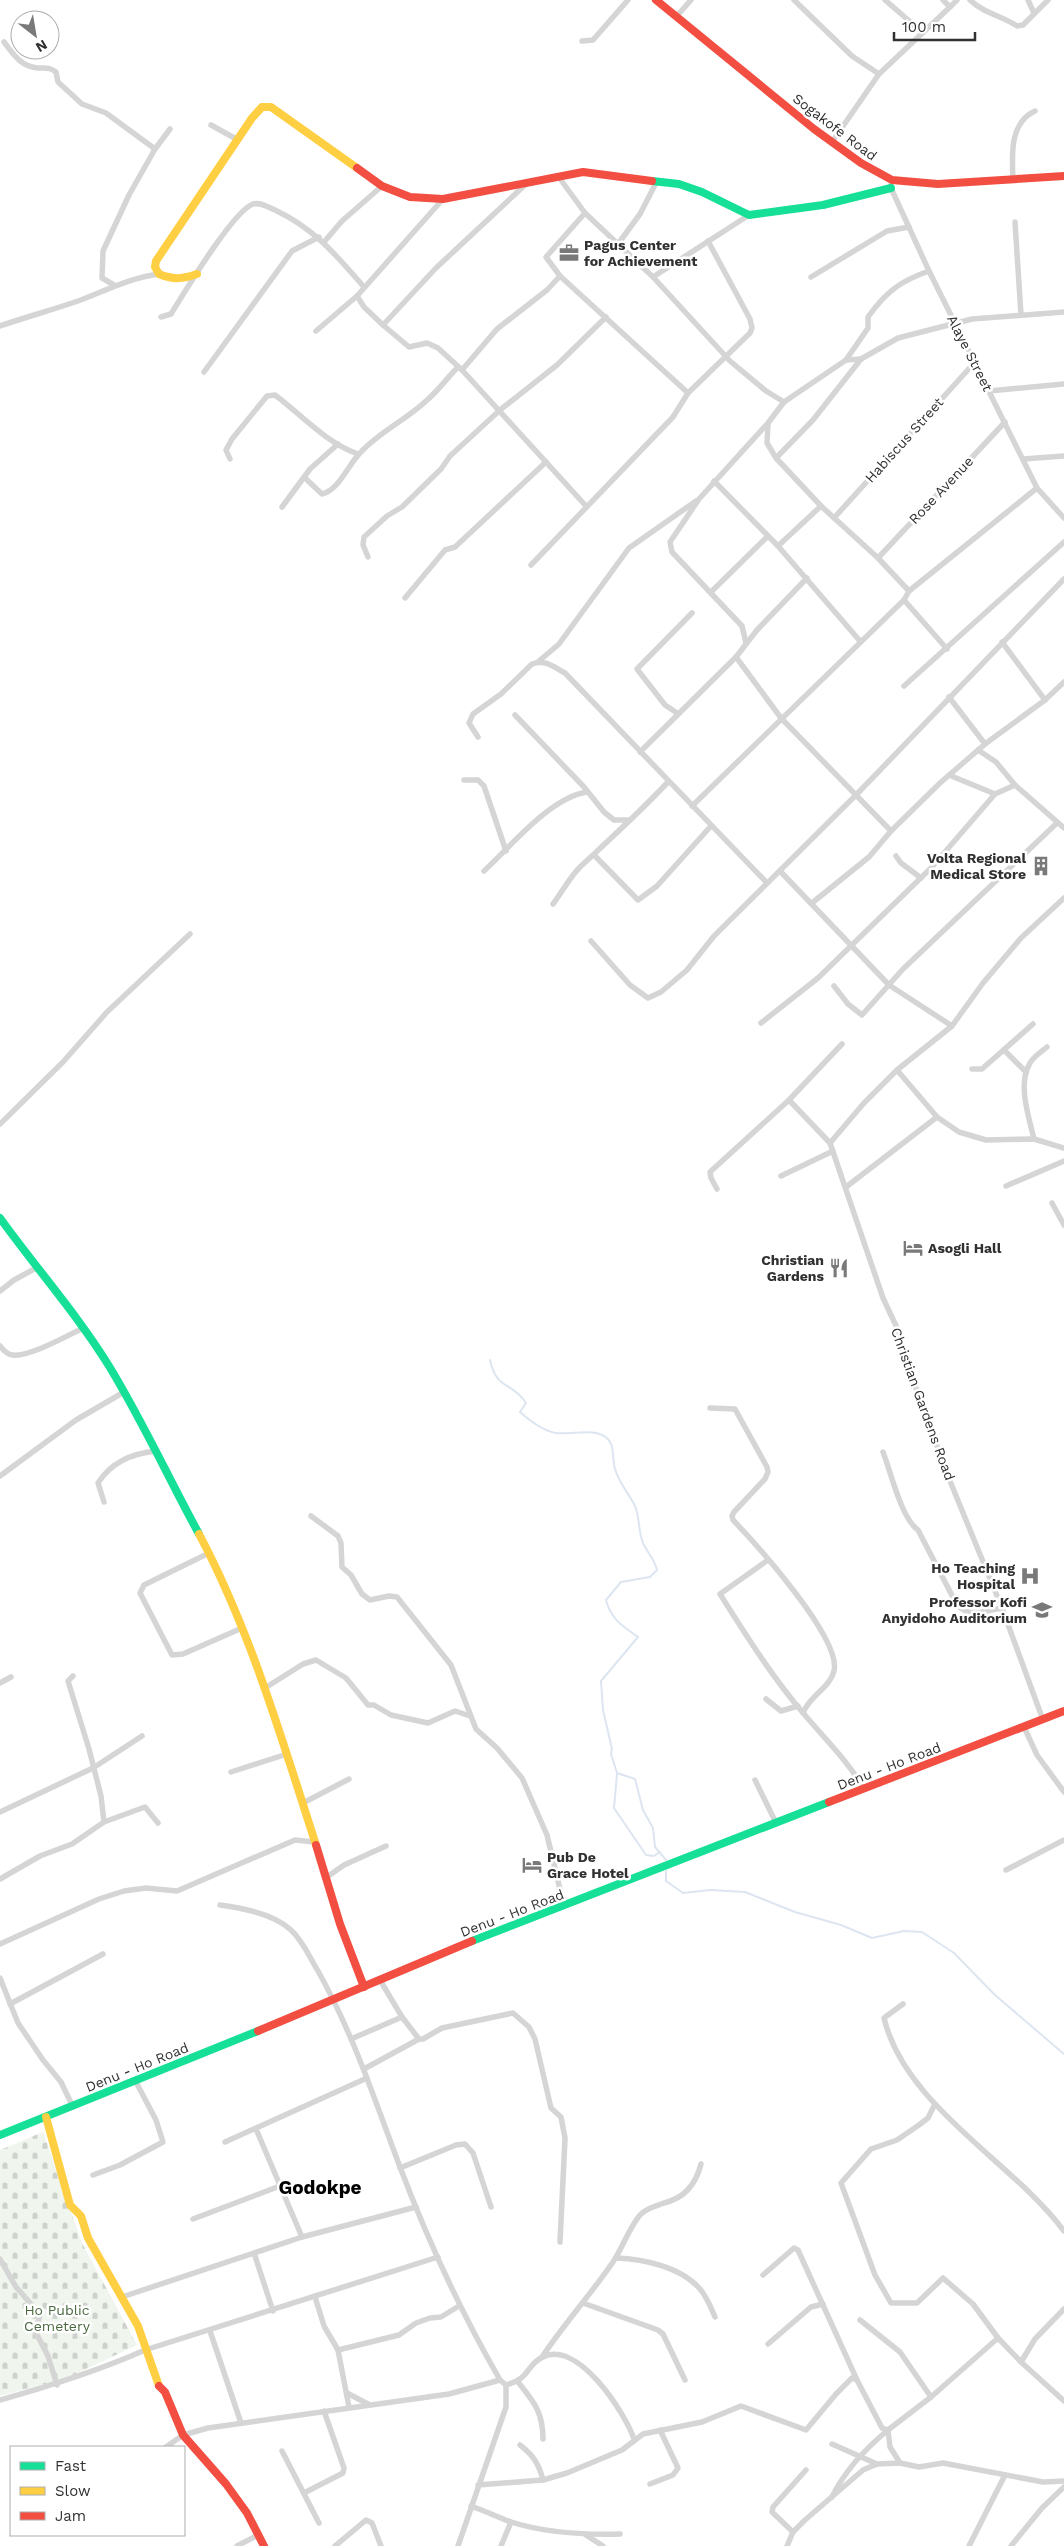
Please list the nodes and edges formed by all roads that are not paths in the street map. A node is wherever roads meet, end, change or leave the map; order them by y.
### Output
1 (628, 0) edge
2 (656, 0) edge
3 (690, 0) edge
4 (794, 0) edge
5 (885, 0) edge
6 (943, 0) edge
7 (957, 0) edge
8 (970, 0) edge
9 (1028, 0) edge
10 (1048, 0) edge
11 (950, 7) junction
12 (1034, 13) junction
13 (676, 18) junction
14 (922, 32) junction
15 (582, 41) dead end
16 (4, 42) dead end
17 (879, 74) junction
18 (1035, 112) dead end
19 (211, 125) dead end
20 (170, 129) dead end
21 (238, 140) junction
22 (832, 142) junction
23 (155, 149) junction
24 (558, 176) junction
25 (1064, 176) edge
26 (1012, 180) junction
27 (529, 181) junction
28 (657, 181) junction
29 (891, 184) junction
30 (382, 186) junction
31 (443, 199) junction
32 (585, 213) junction
33 (749, 215) junction
34 (1015, 222) dead end
35 (909, 227) junction
36 (322, 239) junction
37 (708, 241) junction
38 (618, 244) junction
39 (928, 271) junction
40 (158, 274) junction
41 (197, 274) junction
42 (560, 276) junction
43 (653, 277) junction
44 (811, 277) dead end
45 (114, 285) junction
46 (364, 287) junction
47 (357, 296) junction
48 (1064, 312) edge
49 (1021, 315) junction
50 (606, 317) junction
51 (160, 318) dead end
52 (955, 322) junction
53 (383, 325) junction
54 (0, 326) edge
55 (316, 331) dead end
56 (725, 355) junction
57 (861, 359) junction
58 (846, 360) junction
59 (975, 362) junction
60 (460, 368) junction
61 (204, 372) dead end
62 (1064, 384) edge
63 (989, 391) junction
64 (688, 393) junction
65 (784, 402) junction
66 (500, 410) junction
67 (1004, 422) junction
68 (768, 423) junction
69 (338, 444) junction
70 (358, 454) junction
71 (1064, 456) edge
72 (776, 458) junction
73 (230, 459) dead end
74 (1023, 459) junction
75 (546, 462) junction
76 (305, 478) junction
77 (714, 481) junction
78 (1037, 488) junction
79 (699, 499) junction
80 (586, 506) junction
81 (821, 506) junction
82 (282, 507) dead end
83 (834, 518) junction
84 (1064, 518) edge
85 (768, 536) junction
86 (1064, 542) edge
87 (778, 546) junction
88 (368, 557) dead end
89 (878, 558) junction
90 (531, 565) dead end
91 (807, 578) junction
92 (1064, 579) edge
93 (711, 592) junction
94 (909, 592) junction
95 (406, 598) dead end
96 (904, 600) junction
97 (692, 614) dead end
98 (860, 641) junction
99 (746, 642) junction
100 (1002, 642) junction
101 (946, 649) junction
102 (736, 657) junction
103 (539, 661) junction
104 (1064, 682) edge
105 (904, 686) dead end
106 (949, 697) junction
107 (1045, 700) junction
108 (677, 713) junction
109 (515, 715) dead end
110 (781, 718) junction
111 (478, 737) dead end
112 (985, 744) junction
113 (978, 750) junction
114 (640, 752) junction
115 (950, 775) junction
116 (464, 780) dead end
117 (668, 782) junction
118 (1016, 785) junction
119 (587, 792) junction
120 (857, 794) junction
121 (995, 794) junction
122 (692, 806) junction
123 (629, 820) junction
124 (1057, 823) junction
125 (710, 826) junction
126 (1064, 828) edge
127 (891, 831) junction
128 (506, 851) junction
129 (595, 856) junction
130 (896, 856) dead end
131 (484, 871) dead end
132 (780, 871) junction
133 (921, 878) junction
134 (767, 884) junction
135 (1064, 898) edge
136 (812, 903) junction
137 (553, 904) dead end
138 (190, 934) dead end
139 (591, 941) dead end
140 (852, 944) junction
141 (889, 985) junction
142 (834, 986) dead end
143 (761, 1024) dead end
144 (1033, 1024) dead end
145 (952, 1026) junction
146 (842, 1044) dead end
147 (1047, 1047) dead end
148 (1004, 1050) junction
149 (972, 1069) dead end
150 (898, 1070) junction
151 (1026, 1072) junction
152 (789, 1100) junction
153 (937, 1117) junction
154 (0, 1124) edge
155 (1034, 1139) junction
156 (830, 1142) junction
157 (1064, 1148) edge
158 (833, 1151) junction
159 (1064, 1161) edge
160 (780, 1176) dead end
161 (1006, 1186) dead end
162 (846, 1187) junction
163 (717, 1189) dead end
164 (1052, 1203) dead end
165 (0, 1218) edge
166 (1064, 1225) edge
167 (36, 1268) junction
168 (0, 1291) edge
169 (83, 1328) junction
170 (0, 1346) edge
171 (124, 1392) junction
172 (710, 1408) dead end
173 (157, 1451) junction
174 (883, 1452) dead end
175 (0, 1476) edge
176 (104, 1502) dead end
177 (310, 1516) dead end
178 (209, 1553) junction
179 (768, 1560) junction
180 (1002, 1608) junction
181 (242, 1628) junction
182 (73, 1676) dead end
183 (11, 1677) dead end
184 (0, 1683) edge
185 (265, 1688) junction
186 (766, 1699) dead end
187 (798, 1706) junction
188 (1064, 1711) edge
189 (803, 1713) junction
190 (470, 1716) junction
191 (1043, 1720) junction
192 (1024, 1727) junction
193 (142, 1736) dead end
194 (287, 1754) junction
195 (93, 1768) junction
196 (231, 1772) dead end
197 (348, 1780) dead end
198 (755, 1780) dead end
199 (864, 1789) junction
200 (1064, 1792) edge
201 (302, 1803) junction
202 (0, 1812) edge
203 (104, 1822) junction
204 (158, 1823) dead end
205 (776, 1823) junction
206 (1064, 1840) edge
207 (315, 1842) junction
208 (386, 1846) dead end
209 (1006, 1870) dead end
210 (327, 1877) junction
211 (0, 1879) edge
212 (220, 1905) dead end
213 (564, 1906) junction
214 (0, 1944) edge
215 (103, 1954) dead end
216 (0, 1978) edge
217 (380, 1980) junction
218 (364, 1988) junction
219 (334, 2000) junction
220 (10, 2004) junction
221 (903, 2004) dead end
222 (402, 2018) junction
223 (351, 2039) junction
224 (419, 2039) junction
225 (364, 2069) junction
226 (367, 2078) junction
227 (136, 2082) junction
228 (935, 2104) junction
229 (73, 2106) junction
230 (46, 2117) junction
231 (256, 2129) junction
232 (0, 2135) edge
233 (225, 2142) dead end
234 (701, 2164) dead end
235 (400, 2168) junction
236 (92, 2175) dead end
237 (280, 2186) junction
238 (491, 2206) dead end
239 (416, 2207) junction
240 (193, 2219) dead end
241 (1064, 2231) edge
242 (302, 2237) junction
243 (560, 2242) dead end
244 (254, 2253) junction
245 (438, 2257) junction
246 (616, 2258) junction
247 (0, 2259) edge
248 (763, 2275) dead end
249 (122, 2297) junction
250 (316, 2297) junction
251 (582, 2303) junction
252 (823, 2304) junction
253 (459, 2306) junction
254 (1064, 2309) edge
255 (273, 2311) junction
256 (715, 2317) dead end
257 (860, 2320) dead end
258 (210, 2330) junction
259 (998, 2338) junction
260 (768, 2344) dead end
261 (145, 2350) junction
262 (338, 2350) junction
263 (542, 2357) junction
264 (1021, 2362) junction
265 (500, 2380) junction
266 (685, 2380) dead end
267 (857, 2380) junction
268 (518, 2382) junction
269 (57, 2385) junction
270 (506, 2386) junction
271 (346, 2393) junction
272 (931, 2397) junction
273 (0, 2400) edge
274 (1064, 2401) edge
275 (368, 2404) junction
276 (349, 2408) junction
277 (324, 2411) junction
278 (241, 2423) junction
279 (660, 2430) junction
280 (888, 2430) junction
281 (183, 2435) junction
282 (543, 2439) dead end
283 (634, 2439) junction
284 (832, 2444) dead end
285 (520, 2445) dead end
286 (167, 2446) edge
287 (282, 2451) dead end
288 (860, 2456) junction
289 (900, 2463) junction
290 (877, 2464) junction
291 (806, 2470) dead end
292 (1005, 2475) junction
293 (543, 2480) junction
294 (1064, 2481) edge
295 (650, 2484) dead end
296 (478, 2485) junction
297 (1064, 2487) edge
298 (304, 2492) junction
299 (830, 2500) junction
300 (471, 2506) junction
301 (511, 2522) junction
302 (319, 2523) dead end
303 (793, 2532) junction
304 (620, 2534) dead end
305 (258, 2535) junction
306 (586, 2535) junction
307 (236, 2546) edge
308 (264, 2546) edge
309 (335, 2546) edge
310 (381, 2546) edge
311 (458, 2546) edge
312 (501, 2546) edge
313 (603, 2546) edge
314 (787, 2546) edge
315 (969, 2546) edge
316 (1011, 2546) edge

1 - 15 street
2 - 13 street, Sogakofe Road
3 - 13 street
4 - 17 street
5 - 14 street
6 - 11 street
7 - 11 street
8 - 12 street
9 - 12 street
10 - 12 street
11 - 14 street
13 - 22 street, Sogakofe Road
14 - 17 street
16 - 23 street
17 - 22 street
18 - 26 street
19 - 21 street
20 - 23 street
21 - 30 street
21 - 40 street
22 - 29 street, Sogakofe Road
23 - 45 street
24 - 27 street
24 - 28 street
24 - 32 street
25 - 26 street, Sogakofe Road
26 - 29 street, Sogakofe Road
27 - 31 street
27 - 53 street
28 - 33 street
28 - 38 street
29 - 33 street
29 - 35 street, Alaye Street
30 - 31 street
30 - 36 street
31 - 46 street
32 - 38 street
32 - 42 street
33 - 37 street
34 - 49 street
35 - 39 street, Alaye Street
35 - 44 street
36 - 41 street
36 - 46 street
36 - 61 street
37 - 43 street
37 - 56 street
38 - 43 street
39 - 52 street, Alaye Street
39 - 58 street
40 - 41 street
40 - 45 street
41 - 51 street
42 - 50 street
42 - 60 street
43 - 56 street
45 - 54 street
46 - 47 street
47 - 53 street
47 - 55 street
48 - 49 street
49 - 52 street
50 - 64 street
50 - 66 street
52 - 57 street
52 - 59 street, Alaye Street
53 - 60 street
56 - 64 street
56 - 65 street
57 - 58 street
57 - 72 street
58 - 65 street
59 - 63 street, Alaye Street
59 - 83 street, Habiscus Street
60 - 66 street
60 - 70 street
62 - 63 street
63 - 67 street, Alaye Street
64 - 80 street
65 - 68 street
66 - 75 street
66 - 88 street
67 - 74 street, Alaye Street
67 - 89 street, Rose Avenue
68 - 72 street
68 - 77 street
69 - 70 street
69 - 73 street
69 - 76 street
70 - 76 street
71 - 74 street
72 - 81 street
74 - 78 street, Alaye Street
75 - 80 street
75 - 95 street
76 - 82 street
77 - 79 street
77 - 85 street
78 - 84 street, Alaye Street
78 - 94 street
79 - 93 street
79 - 103 street
80 - 90 street
81 - 83 street
81 - 87 street
83 - 89 street
85 - 87 street
85 - 93 street
86 - 101 street
87 - 91 street
89 - 94 street
91 - 98 street
91 - 99 street
92 - 100 street
93 - 99 street
94 - 96 street
96 - 98 street
96 - 101 street
97 - 108 street
98 - 110 street
99 - 102 street
100 - 106 street
100 - 107 street
101 - 105 street
102 - 108 street
102 - 110 street
103 - 111 street
103 - 114 street
104 - 107 street
106 - 112 street
106 - 120 street
107 - 112 street
108 - 114 street
109 - 119 street
110 - 120 street
110 - 122 street
112 - 113 street
113 - 115 street
113 - 118 street
114 - 117 street
115 - 121 street
115 - 127 street
116 - 128 street
117 - 122 street
117 - 123 street
118 - 121 street
118 - 124 street
119 - 123 street
119 - 128 street
120 - 127 street
120 - 132 street
121 - 133 street
122 - 125 street
123 - 129 street
124 - 126 street
124 - 141 street
125 - 129 street
125 - 134 street
127 - 136 street
128 - 131 street
129 - 137 street
130 - 133 street
132 - 134 street
132 - 136 street
133 - 140 street
134 - 139 street
135 - 145 street
136 - 140 street
138 - 154 street
140 - 141 street
140 - 143 street
141 - 142 street
141 - 145 street
144 - 148 street
145 - 150 street
146 - 152 street
147 - 151 street
148 - 149 street
148 - 151 street
150 - 153 street
150 - 156 street
151 - 155 street
152 - 156 street, Christian Gardens Road
152 - 163 street
153 - 155 street
153 - 162 street
155 - 157 street
156 - 158 street, Christian Gardens Road
158 - 160 street
158 - 162 street, Christian Gardens Road
159 - 161 street
162 - 180 street, Christian Gardens Road
164 - 166 street
165 - 167 street
167 - 168 street
167 - 169 street
169 - 170 street
169 - 171 street
171 - 173 street
171 - 175 street
172 - 179 street
173 - 176 street
173 - 178 street
174 - 180 street
177 - 190 street
178 - 181 street
178 - 181 street
179 - 187 street
179 - 189 street
180 - 191 street, Christian Gardens Road
181 - 185 street
182 - 195 street
183 - 184 street
185 - 190 street
185 - 194 street
186 - 187 street
187 - 189 street
188 - 191 street, Denu - Ho Road
189 - 199 street
190 - 213 street
191 - 192 street, Denu - Ho Road
192 - 199 street, Denu - Ho Road
192 - 200 street
193 - 195 street
194 - 196 street
194 - 201 street
195 - 202 street
195 - 203 street
197 - 201 street
198 - 205 street
199 - 205 street, Denu - Ho Road
201 - 207 street
203 - 204 street
203 - 211 street
205 - 213 street, Denu - Ho Road
206 - 209 street
207 - 210 street
207 - 214 street
208 - 210 street
210 - 218 street
212 - 219 street
213 - 217 street, Denu - Ho Road
215 - 220 street
216 - 220 street
217 - 218 street, Denu - Ho Road
217 - 222 street
218 - 219 street, Denu - Ho Road
219 - 223 street
219 - 227 street, Denu - Ho Road
220 - 229 street
221 - 228 street
222 - 223 street
222 - 224 street
223 - 225 street
224 - 225 street
224 - 243 street
225 - 226 street
226 - 231 street
226 - 235 street
227 - 229 street, Denu - Ho Road
227 - 236 street
228 - 241 street
228 - 259 street
229 - 230 street, Denu - Ho Road
230 - 232 street, Denu - Ho Road
230 - 249 street
231 - 233 street
231 - 237 street
234 - 246 street
235 - 238 street
235 - 239 street
237 - 240 street
237 - 242 street
239 - 242 street
239 - 245 street
242 - 244 street
244 - 249 street
244 - 255 street
245 - 250 street
245 - 253 street
246 - 251 street
246 - 256 street
247 - 269 street
248 - 252 street
249 - 261 street
250 - 255 street
250 - 262 street
251 - 263 street
251 - 266 street
252 - 260 street
252 - 267 street
253 - 262 street
253 - 265 street
254 - 264 street
255 - 258 street
257 - 272 street
258 - 261 street
258 - 278 street
259 - 264 street
259 - 272 street
261 - 269 street
261 - 281 street
262 - 271 street
263 - 268 street
263 - 283 street
264 - 274 street
265 - 270 street
265 - 275 street
267 - 279 street
267 - 280 street
268 - 270 street
268 - 282 street
269 - 273 street
270 - 296 street
271 - 275 street
271 - 276 street
272 - 280 street
275 - 276 street
276 - 277 street
277 - 278 street
277 - 298 street
278 - 281 street
279 - 283 street
279 - 295 street
280 - 288 street
280 - 289 street
281 - 286 street
281 - 305 street
283 - 293 street
284 - 288 street
285 - 293 street
287 - 298 street
288 - 290 street
288 - 299 street
289 - 290 street
289 - 292 street
290 - 299 street
291 - 303 street
292 - 294 street
292 - 315 street
293 - 296 street
296 - 300 street
297 - 316 street
298 - 302 street
299 - 303 street
300 - 301 street
300 - 311 street
301 - 306 street
301 - 312 street
303 - 314 street
304 - 306 street
305 - 307 street
305 - 308 street
306 - 313 street
309 - 310 street

